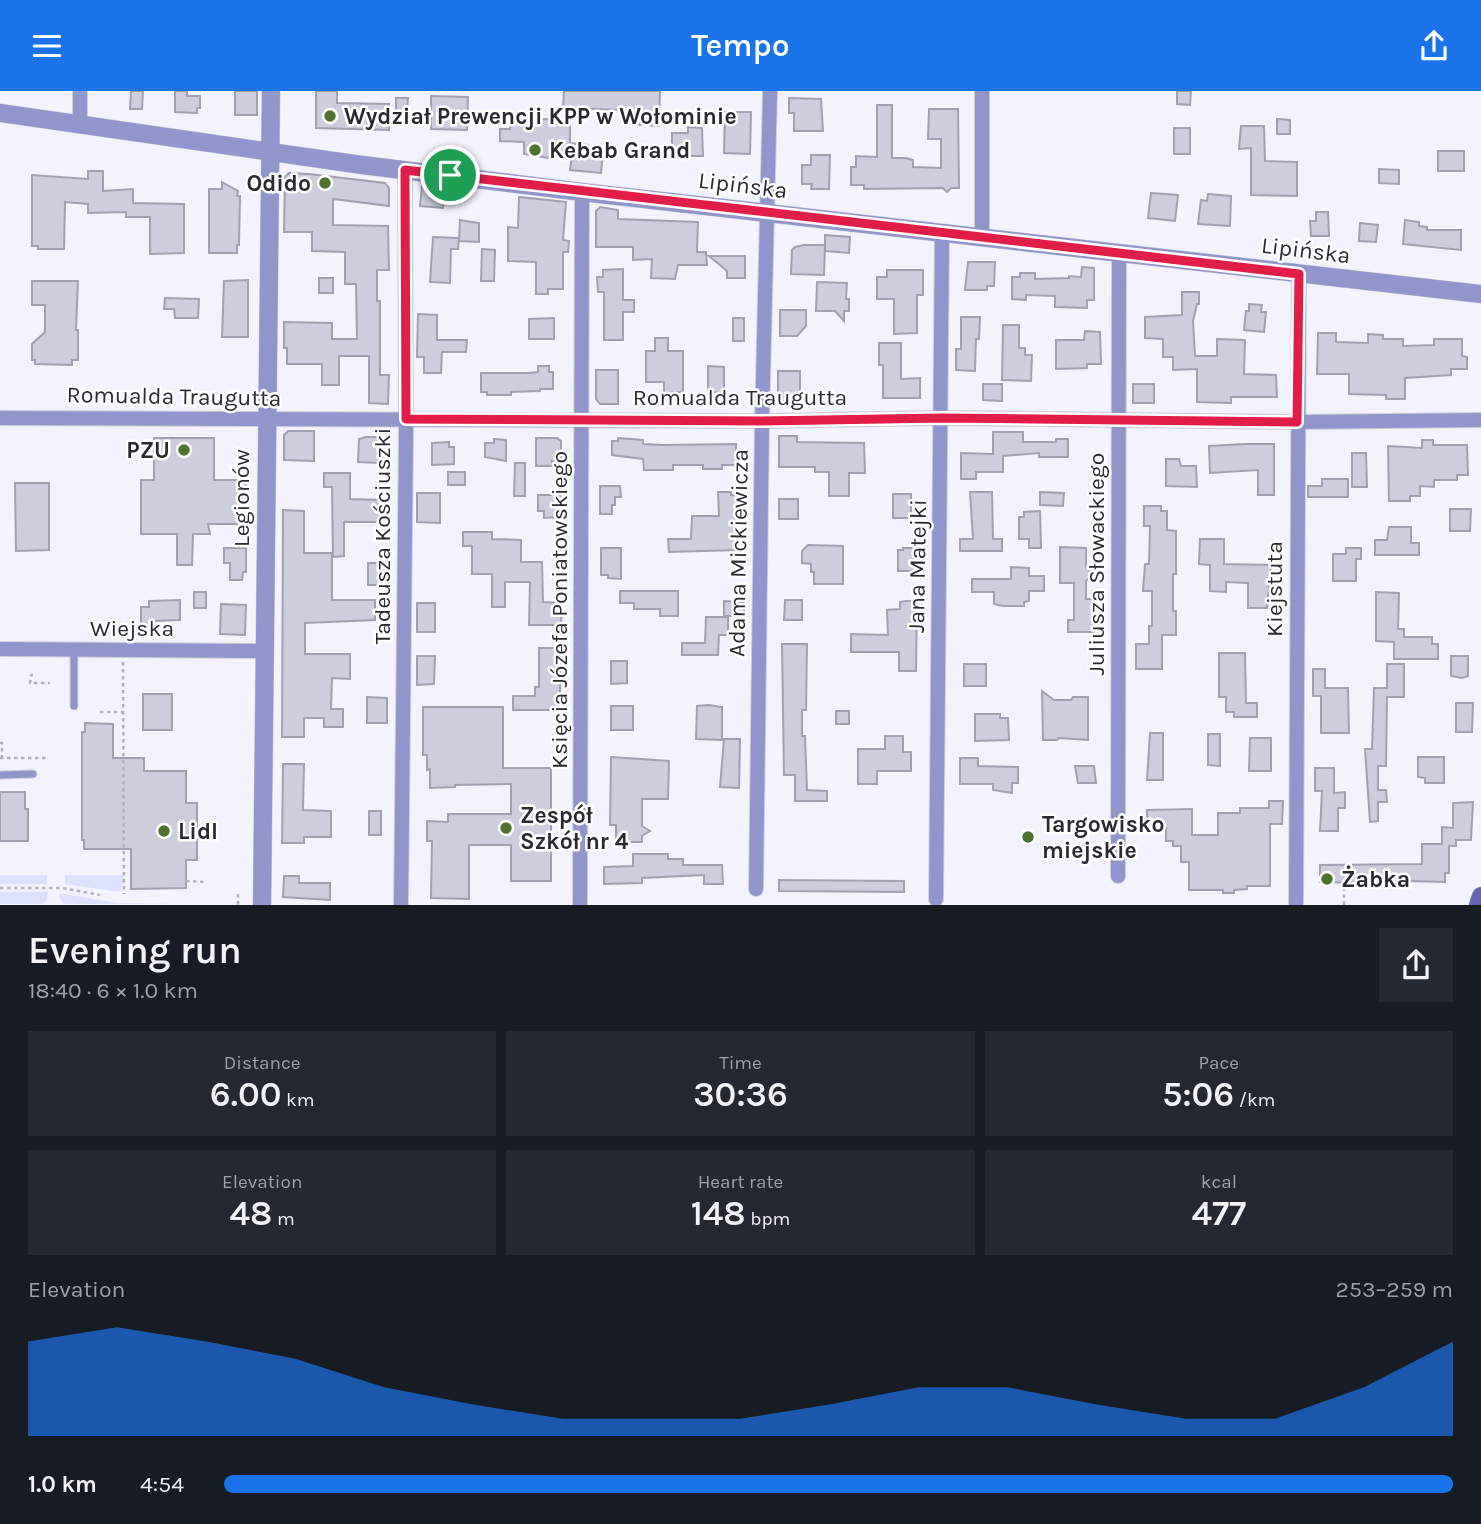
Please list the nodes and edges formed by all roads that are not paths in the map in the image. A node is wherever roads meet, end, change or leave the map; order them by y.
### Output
1 (80, 91) edge
2 (271, 91) edge
3 (770, 91) edge
4 (982, 91) edge
5 (0, 113) edge
6 (80, 125) junction
7 (271, 152) junction
8 (405, 170) junction
9 (582, 191) junction
10 (768, 213) junction
11 (942, 234) junction
12 (982, 238) junction
13 (1119, 253) junction
14 (1299, 274) junction
15 (1481, 293) edge
16 (0, 418) edge
17 (942, 418) junction
18 (406, 419) junction
19 (1120, 419) junction
20 (266, 420) junction
21 (583, 420) junction
22 (1481, 420) edge
23 (762, 421) junction
24 (1297, 422) junction
25 (0, 649) edge
26 (74, 650) junction
27 (264, 652) junction
28 (74, 706) dead end
29 (0, 775) edge
30 (33, 775) dead end
31 (1118, 876) dead end
32 (756, 889) dead end
33 (1481, 896) edge
34 (936, 899) dead end
35 (580, 902) dead end
36 (401, 903) edge
37 (262, 905) edge
38 (1296, 905) edge
39 (1478, 905) edge

1 - 6 street
2 - 7 street, Legionów
3 - 10 street, Adama Mickiewicza
4 - 12 street
5 - 6 street, Lipińska
6 - 7 street, Lipińska
7 - 8 street, Lipińska
7 - 20 street, Legionów
8 - 9 street, Lipińska
8 - 18 street, Tadeusza Kościuszki
9 - 10 street, Lipińska
9 - 21 street, Księcia Józefa Poniatowskiego
10 - 11 street, Lipińska
10 - 23 street, Adama Mickiewicza
11 - 12 street, Lipińska
11 - 17 street, Jana Matejki
12 - 13 street, Lipińska
13 - 14 street, Lipińska
13 - 19 street, Juliusza Słowackiego
14 - 15 street, Lipińska
14 - 24 street, Kiejstuta
16 - 20 street, Romualda Traugutta
17 - 19 street, Romualda Traugutta
17 - 23 street, Romualda Traugutta
17 - 34 street, Jana Matejki
18 - 20 street, Romualda Traugutta
18 - 21 street, Romualda Traugutta
18 - 36 street, Tadeusza Kościuszki
19 - 24 street, Romualda Traugutta
19 - 31 street, Juliusza Słowackiego
20 - 27 street, Legionów
21 - 23 street, Romualda Traugutta
21 - 35 street, Księcia Józefa Poniatowskiego
22 - 24 street, Romualda Traugutta
23 - 32 street, Adama Mickiewicza
24 - 38 street, Kiejstuta
25 - 26 street, Wiejska
26 - 27 street, Wiejska
26 - 28 lane
27 - 37 street, Legionów
29 - 30 lane
33 - 39 main road

